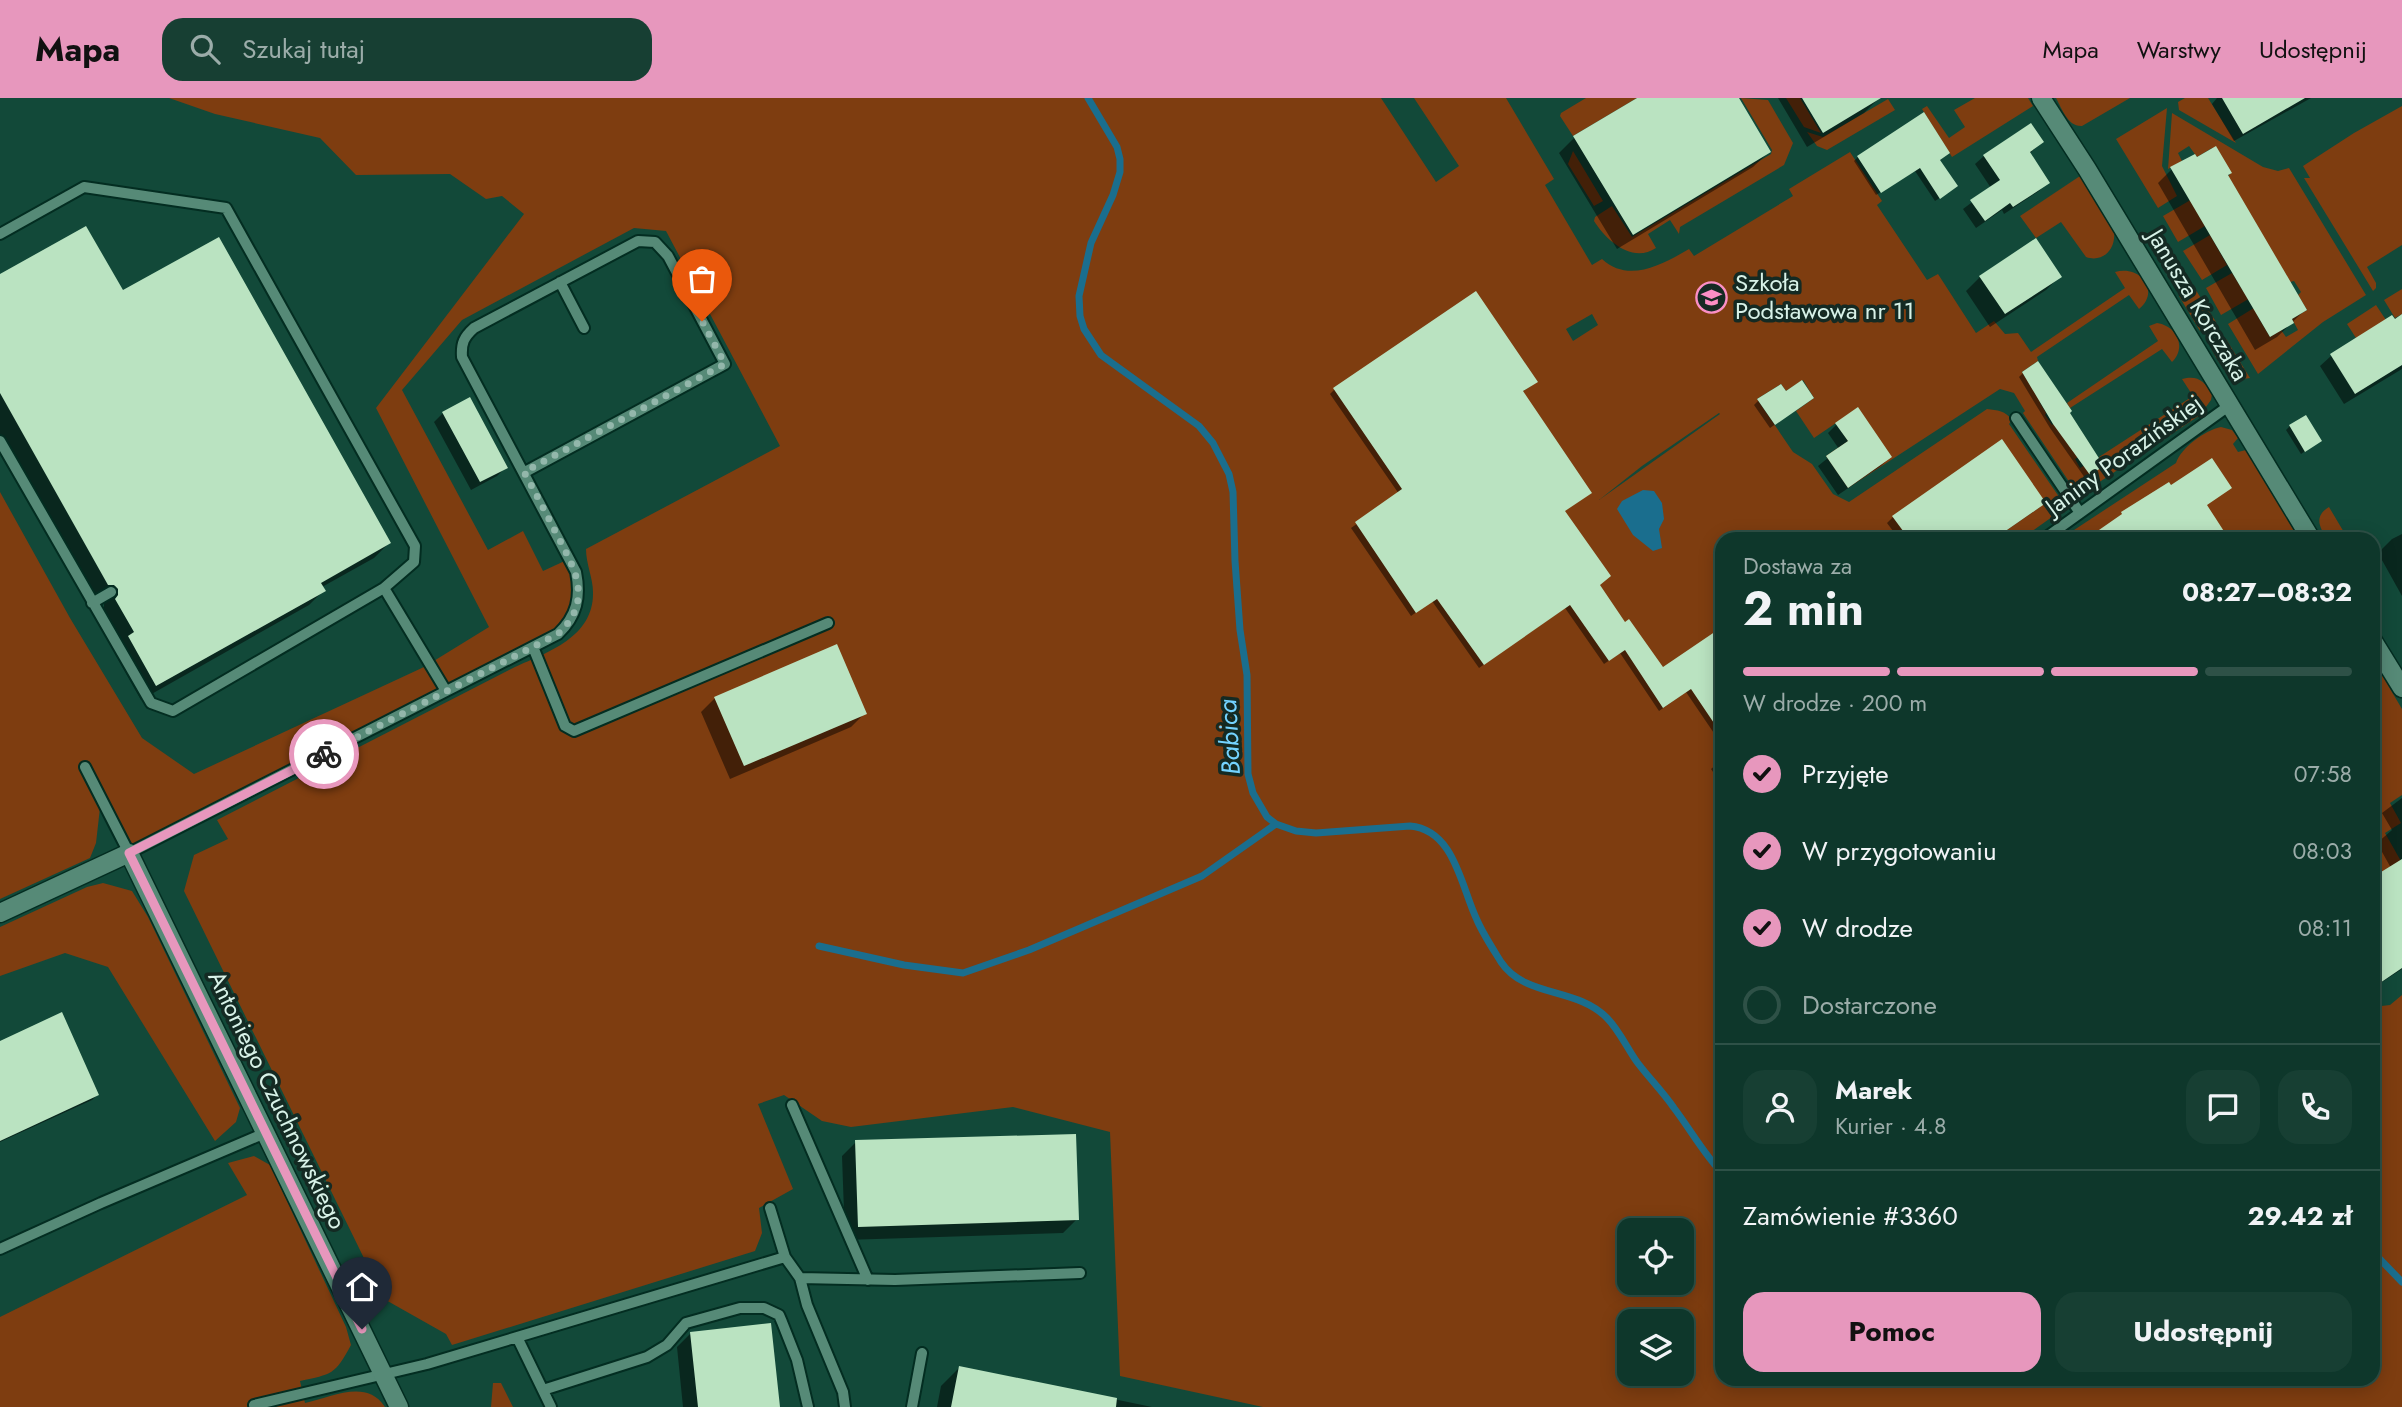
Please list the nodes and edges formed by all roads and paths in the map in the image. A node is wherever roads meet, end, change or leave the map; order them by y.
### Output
1 (2041, 98) edge
2 (0, 234) edge
3 (560, 282) junction
4 (584, 328) dead end
5 (2230, 405) junction
6 (2016, 418) dead end
7 (0, 441) edge
8 (524, 472) junction
9 (2080, 513) junction
10 (2053, 532) edge
11 (2307, 532) edge
12 (384, 589) junction
13 (111, 592) dead end
14 (92, 603) junction
15 (828, 623) dead end
16 (533, 647) junction
17 (2380, 652) edge
18 (2402, 688) edge
19 (446, 691) junction
20 (85, 767) dead end
21 (129, 853) junction
22 (0, 913) edge
23 (792, 1105) dead end
24 (265, 1133) junction
25 (770, 1208) dead end
26 (0, 1249) edge
27 (785, 1257) junction
28 (1080, 1273) dead end
29 (800, 1278) junction
30 (868, 1280) junction
31 (517, 1337) junction
32 (922, 1353) dead end
33 (384, 1375) junction
34 (543, 1390) junction
35 (255, 1407) edge
36 (399, 1407) edge
37 (551, 1407) edge
38 (808, 1407) edge
39 (845, 1407) edge
40 (912, 1407) edge

1 - 5 street, Janusza Korczaka
2 - 12 lane
3 - 4 lane
3 - 8 lane
3 - 8 lane
5 - 9 lane, Janiny Porazińskiej
5 - 11 street, Janusza Korczaka
6 - 9 lane
7 - 14 lane
8 - 16 lane
9 - 10 lane, Janiny Porazińskiej
12 - 14 lane
12 - 19 lane
13 - 14 lane
15 - 16 lane
16 - 19 lane
17 - 18 street
19 - 21 lane
20 - 21 lane
21 - 22 street
21 - 24 street, Antoniego Czuchnowskiego
23 - 30 lane
24 - 26 lane
24 - 33 street, Antoniego Czuchnowskiego
25 - 27 lane
27 - 29 lane
27 - 31 lane
28 - 30 lane
29 - 30 lane
29 - 39 lane
31 - 33 lane
31 - 34 lane
32 - 40 lane
33 - 35 lane
33 - 36 street, Antoniego Czuchnowskiego
34 - 37 lane
34 - 38 lane

